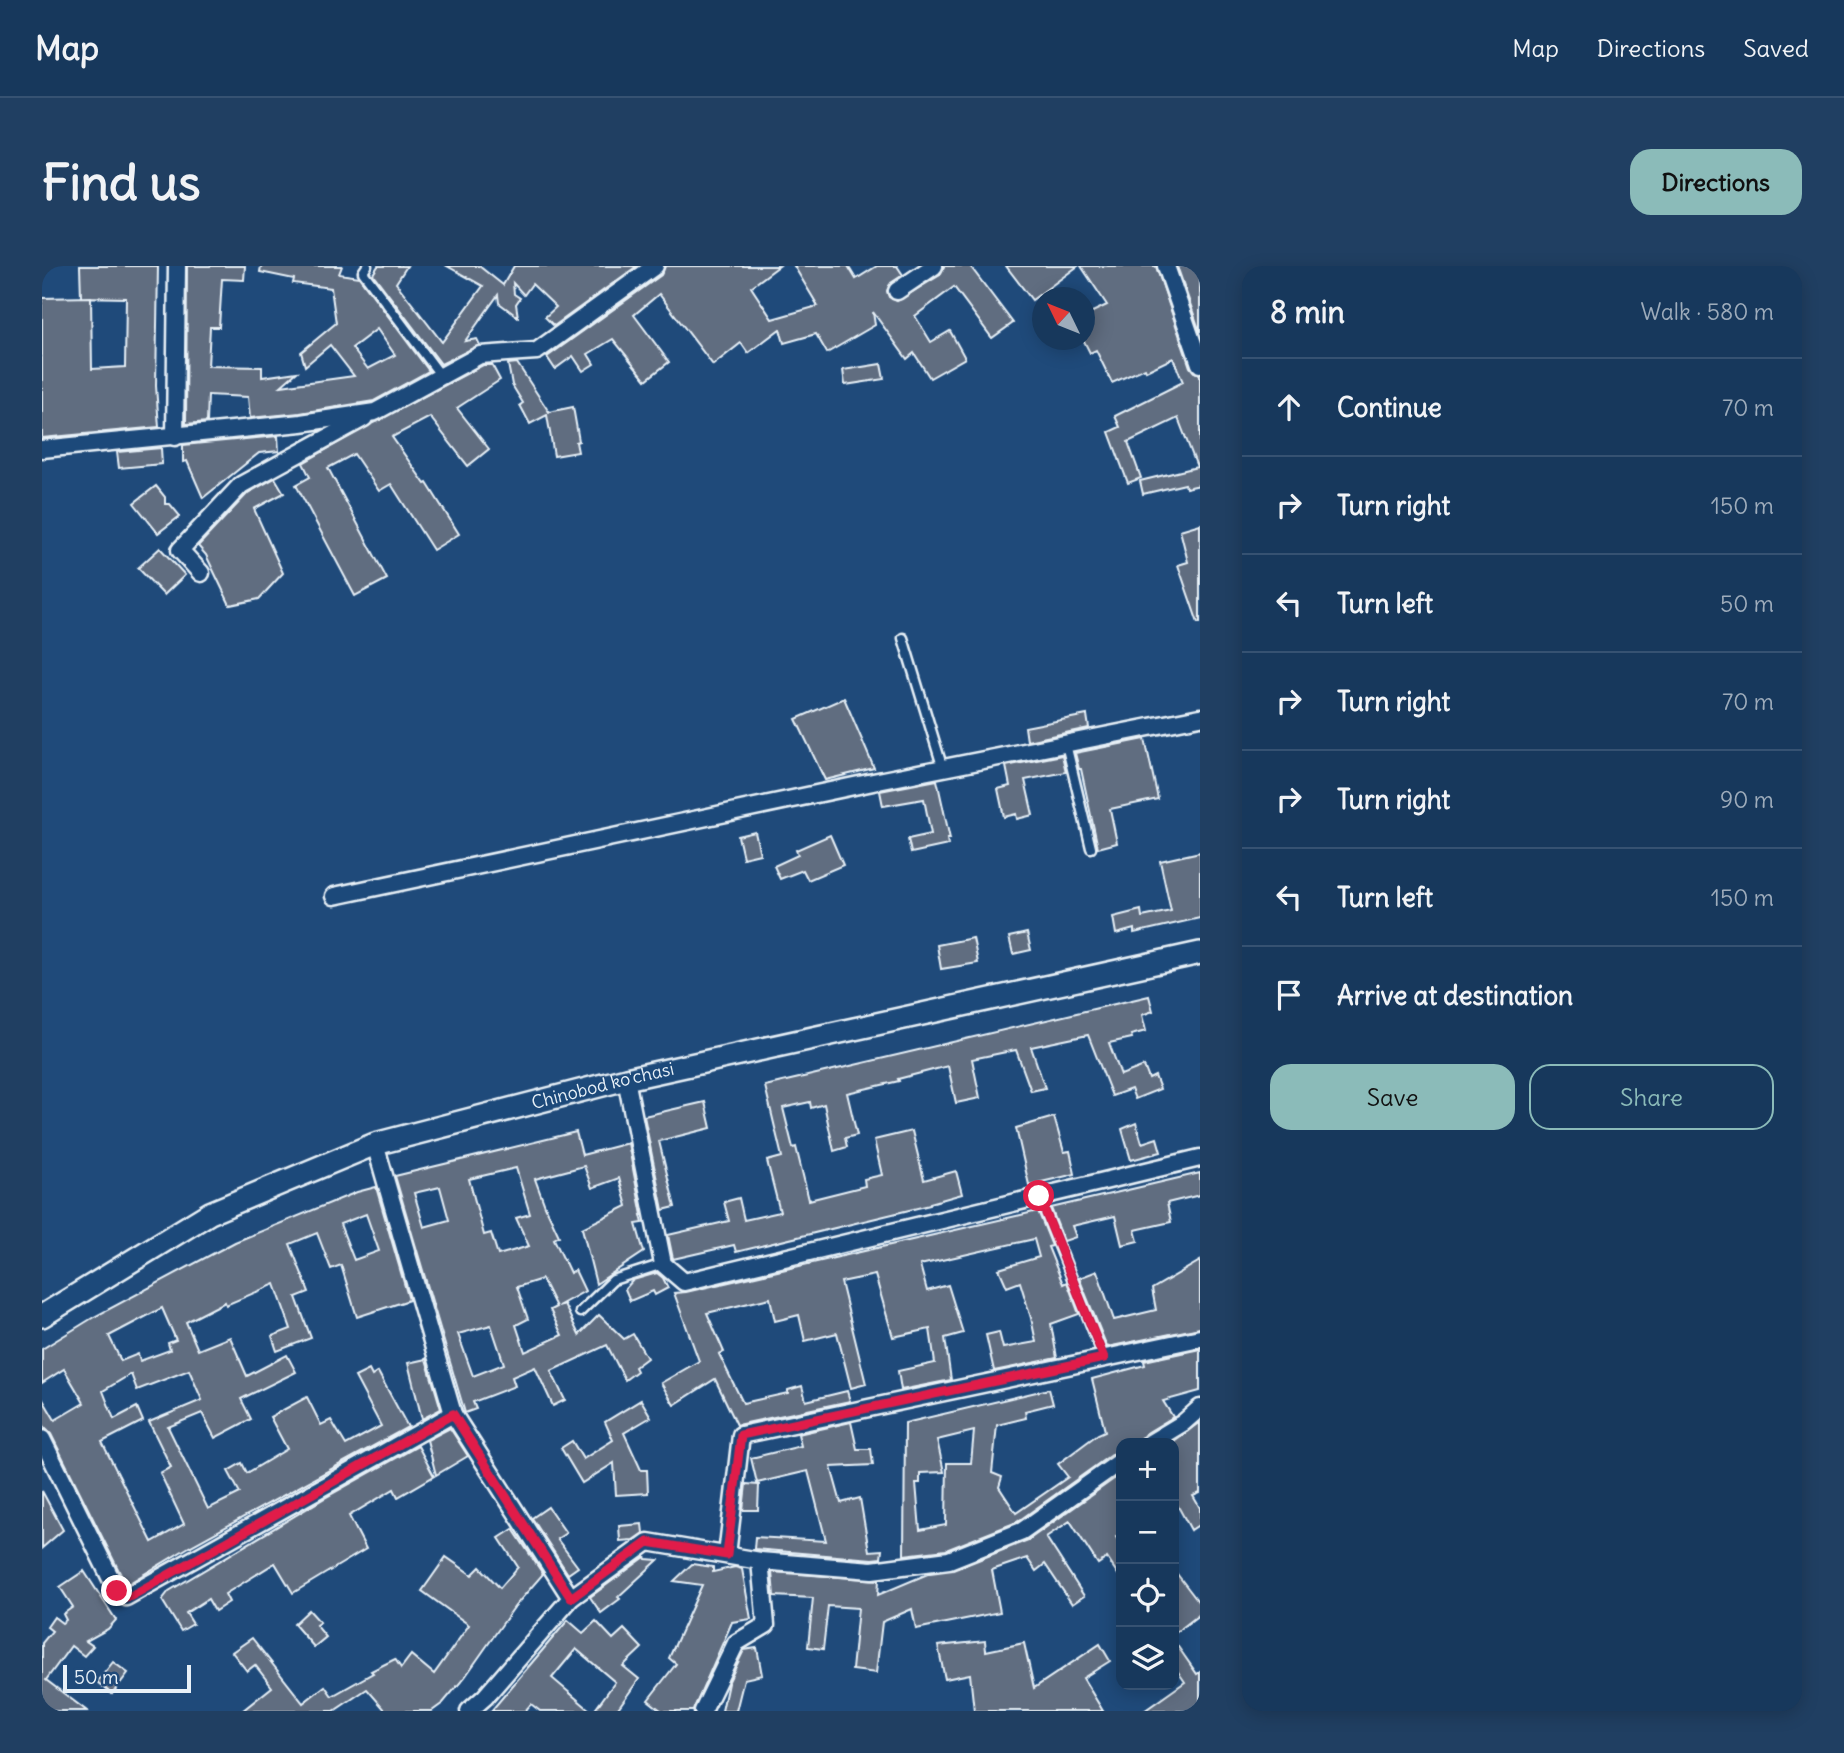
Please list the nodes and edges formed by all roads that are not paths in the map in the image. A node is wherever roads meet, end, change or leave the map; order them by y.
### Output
1 (177, 266) edge
2 (367, 266) edge
3 (655, 266) edge
4 (934, 266) edge
5 (1166, 266) edge
6 (898, 291) dead end
7 (1200, 364) edge
8 (440, 376) junction
9 (375, 412) junction
10 (175, 437) junction
11 (42, 449) edge
12 (201, 572) dead end
13 (903, 638) dead end
14 (1200, 717) edge
15 (1066, 744) junction
16 (943, 769) junction
17 (1091, 848) dead end
18 (334, 896) dead end
19 (1200, 953) edge
20 (626, 1079) junction
21 (374, 1144) junction
22 (1200, 1158) edge
23 (1039, 1196) junction
24 (663, 1264) junction
25 (580, 1312) dead end
26 (42, 1316) edge
27 (1200, 1338) edge
28 (1104, 1358) junction
29 (1200, 1408) edge
30 (453, 1414) junction
31 (1158, 1438) edge
32 (42, 1439) edge
33 (1116, 1465) edge
34 (727, 1555) junction
35 (760, 1562) junction
36 (571, 1598) junction
37 (469, 1711) edge
38 (703, 1711) edge

1 - 10 street
2 - 8 lane
3 - 8 street
4 - 6 street
5 - 7 street
8 - 9 street
9 - 10 street
9 - 12 street
10 - 11 street
13 - 16 lane
14 - 15 street
15 - 16 street
15 - 17 lane
16 - 18 street
19 - 20 street, Chinobod ko'chasi
20 - 21 street, Chinobod ko'chasi
20 - 24 street
21 - 26 street, Chinobod ko'chasi
21 - 30 street
22 - 23 street
23 - 24 street
23 - 28 lane
24 - 25 lane
27 - 28 street
28 - 34 street
29 - 31 street
30 - 32 street
30 - 36 street
33 - 35 street
34 - 35 street
34 - 36 street
35 - 38 street
36 - 37 street

